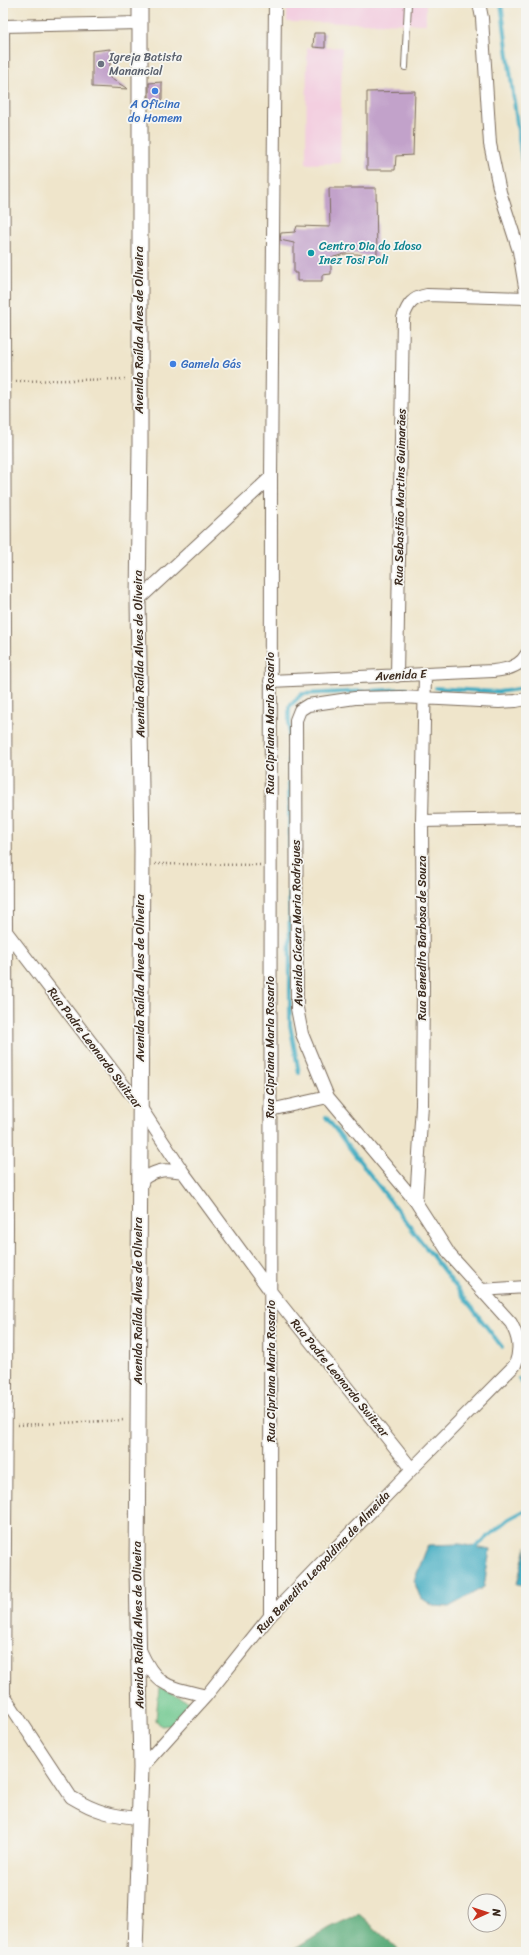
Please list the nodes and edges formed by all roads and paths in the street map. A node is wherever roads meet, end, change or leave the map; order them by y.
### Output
1 (140, 3) edge
2 (275, 3) edge
3 (408, 3) edge
4 (479, 3) edge
5 (140, 23) junction
6 (3, 26) edge
7 (3, 64) edge
8 (406, 67) dead end
9 (526, 293) edge
10 (526, 298) edge
11 (120, 379) dead end
12 (3, 381) edge
13 (271, 477) junction
14 (138, 600) junction
15 (526, 655) edge
16 (425, 674) junction
17 (397, 676) junction
18 (270, 681) junction
19 (426, 699) junction
20 (526, 699) edge
21 (526, 819) edge
22 (422, 821) junction
23 (140, 864) junction
24 (270, 865) junction
25 (5, 929) edge
26 (328, 1097) junction
27 (139, 1105) junction
28 (270, 1110) junction
29 (183, 1172) junction
30 (140, 1188) junction
31 (416, 1202) junction
32 (526, 1287) edge
33 (481, 1290) junction
34 (271, 1292) junction
35 (515, 1365) joint
36 (138, 1419) junction
37 (6, 1426) junction
38 (412, 1468) junction
39 (270, 1616) junction
40 (137, 1643) junction
41 (3, 1694) edge
42 (206, 1696) junction
43 (141, 1768) junction
44 (140, 1818) junction
45 (135, 1952) edge

1 - 5 street, Avenida Raílda Alves de Oliveira
2 - 13 street, Rua Cipriana Maria Rosario
3 - 8 lane
4 - 9 street
5 - 6 street
5 - 14 street, Avenida Raílda Alves de Oliveira
6 - 7 street
7 - 12 street
10 - 17 street, Rua Sebastião Martins Guimarães
11 - 12 path
12 - 25 street
13 - 14 street
13 - 18 street, Rua Cipriana Maria Rosario
14 - 23 street, Avenida Raílda Alves de Oliveira
15 - 16 street, Avenida E
16 - 17 street, Avenida E
16 - 19 street, Rua Benedito Barbosa de Souza
17 - 18 street, Avenida E
18 - 24 street, Rua Cipriana Maria Rosario
19 - 20 street, Avenida Cícera Maria Rodrigues
19 - 22 street, Rua Benedito Barbosa de Souza
19 - 26 street, Avenida Cícera Maria Rodrigues
21 - 22 street
22 - 31 street, Rua Benedito Barbosa de Souza
23 - 24 path
23 - 27 street, Avenida Raílda Alves de Oliveira
24 - 28 street, Rua Cipriana Maria Rosario
25 - 27 street, Rua Padre Leonardo Switzar
25 - 37 street
26 - 28 street
26 - 31 street, Avenida Cícera Maria Rodrigues
27 - 29 street, Rua Padre Leonardo Switzar
27 - 30 street, Avenida Raílda Alves de Oliveira
28 - 34 street, Rua Cipriana Maria Rosario
29 - 30 street
29 - 34 street, Rua Padre Leonardo Switzar
30 - 36 street, Avenida Raílda Alves de Oliveira
31 - 33 street, Avenida Cícera Maria Rodrigues
32 - 33 street
33 - 35 street, Avenida Cícera Maria Rodrigues
34 - 38 street, Rua Padre Leonardo Switzar
34 - 39 street, Rua Cipriana Maria Rosario
35 - 38 street, Rua Benedita Leopoldina de Almeida
36 - 37 path
36 - 40 street, Avenida Raílda Alves de Oliveira
37 - 41 street
38 - 39 street, Rua Benedita Leopoldina de Almeida
39 - 42 street, Rua Benedita Leopoldina de Almeida
40 - 42 street
40 - 43 street, Avenida Raílda Alves de Oliveira
41 - 44 street
42 - 43 street, Rua Benedita Leopoldina de Almeida
43 - 44 street, Avenida Raílda Alves de Oliveira
44 - 45 street, Avenida Raílda Alves de Oliveira

